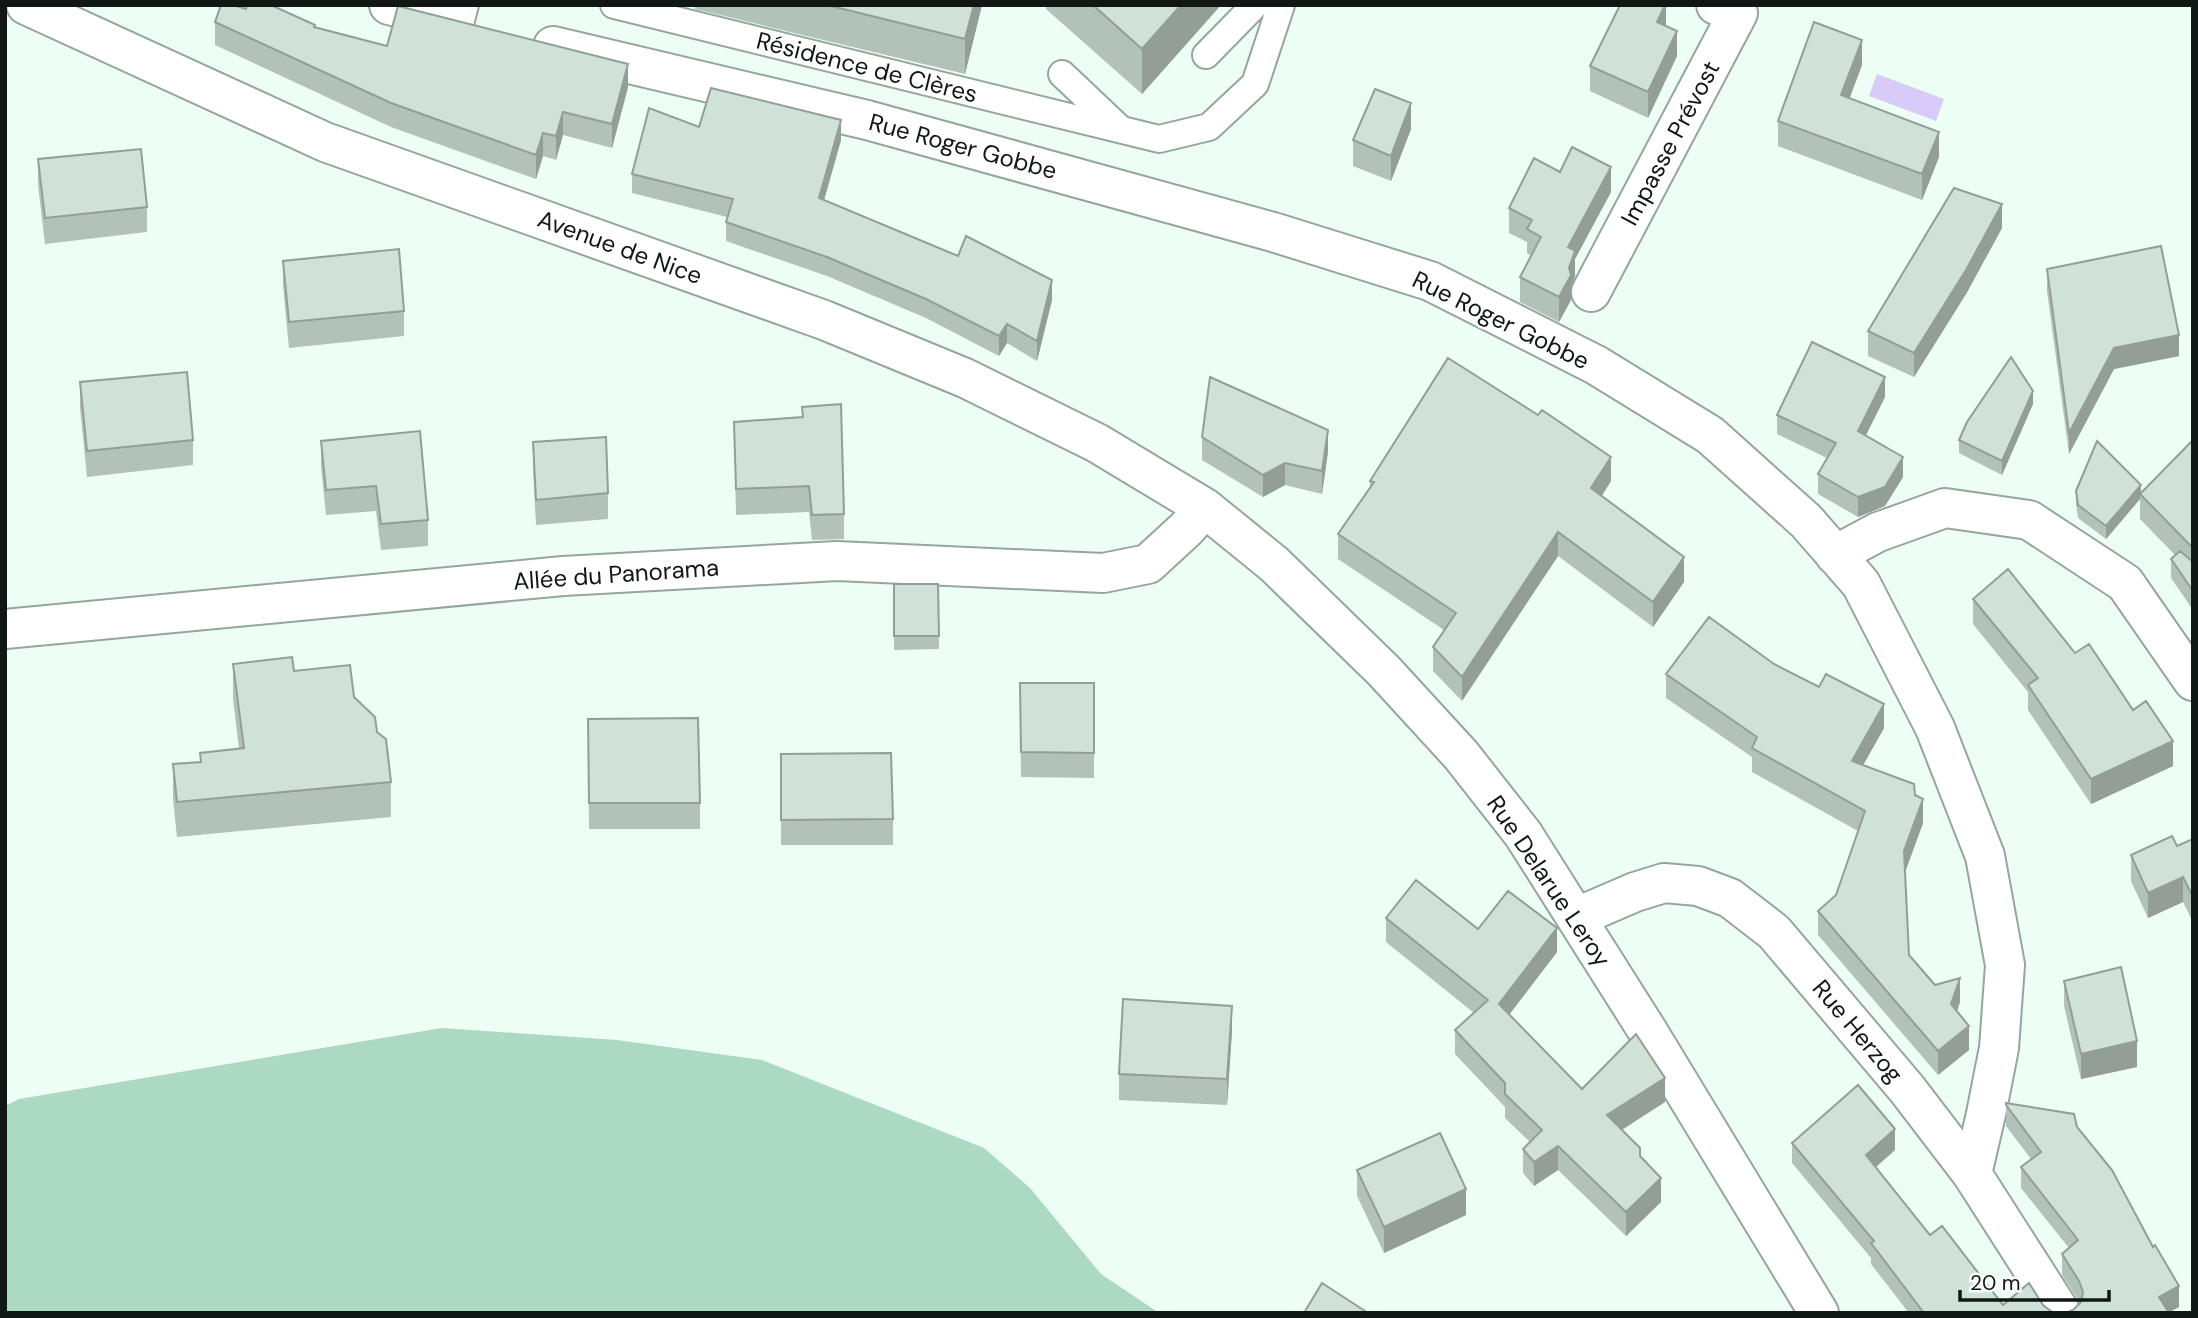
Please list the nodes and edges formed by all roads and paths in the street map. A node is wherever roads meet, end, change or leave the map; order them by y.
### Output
1 (26, 5) edge
2 (389, 5) edge
3 (614, 5) edge
4 (1255, 5) edge
5 (1281, 5) edge
6 (1716, 5) edge
7 (482, 24) edge
8 (1206, 55) dead end
9 (1062, 75) dead end
10 (1120, 128) junction
11 (1591, 292) dead end
12 (1205, 508) junction
13 (1835, 555) junction
14 (5, 629) edge
15 (2193, 681) edge
16 (1577, 917) junction
17 (1972, 1174) junction
18 (1819, 1313) edge
19 (2061, 1313) edge

1 - 12 street, Avenue de Nice
2 - 7 street, Rue Roger Gobbe
3 - 10 lane, Résidence de Clères
4 - 8 lane
5 - 10 lane, Résidence de Clères
6 - 11 street, Impasse Prévost
7 - 13 street, Rue Roger Gobbe
9 - 10 lane, Résidence de Clères
12 - 14 street, Allée du Panorama
12 - 16 street, Rue Delarue Leroy
13 - 15 street
13 - 17 street, Rue Roger Gobbe
16 - 17 street, Rue Herzog
16 - 18 street, Rue Delarue Leroy
17 - 19 street, Rue Herzog

